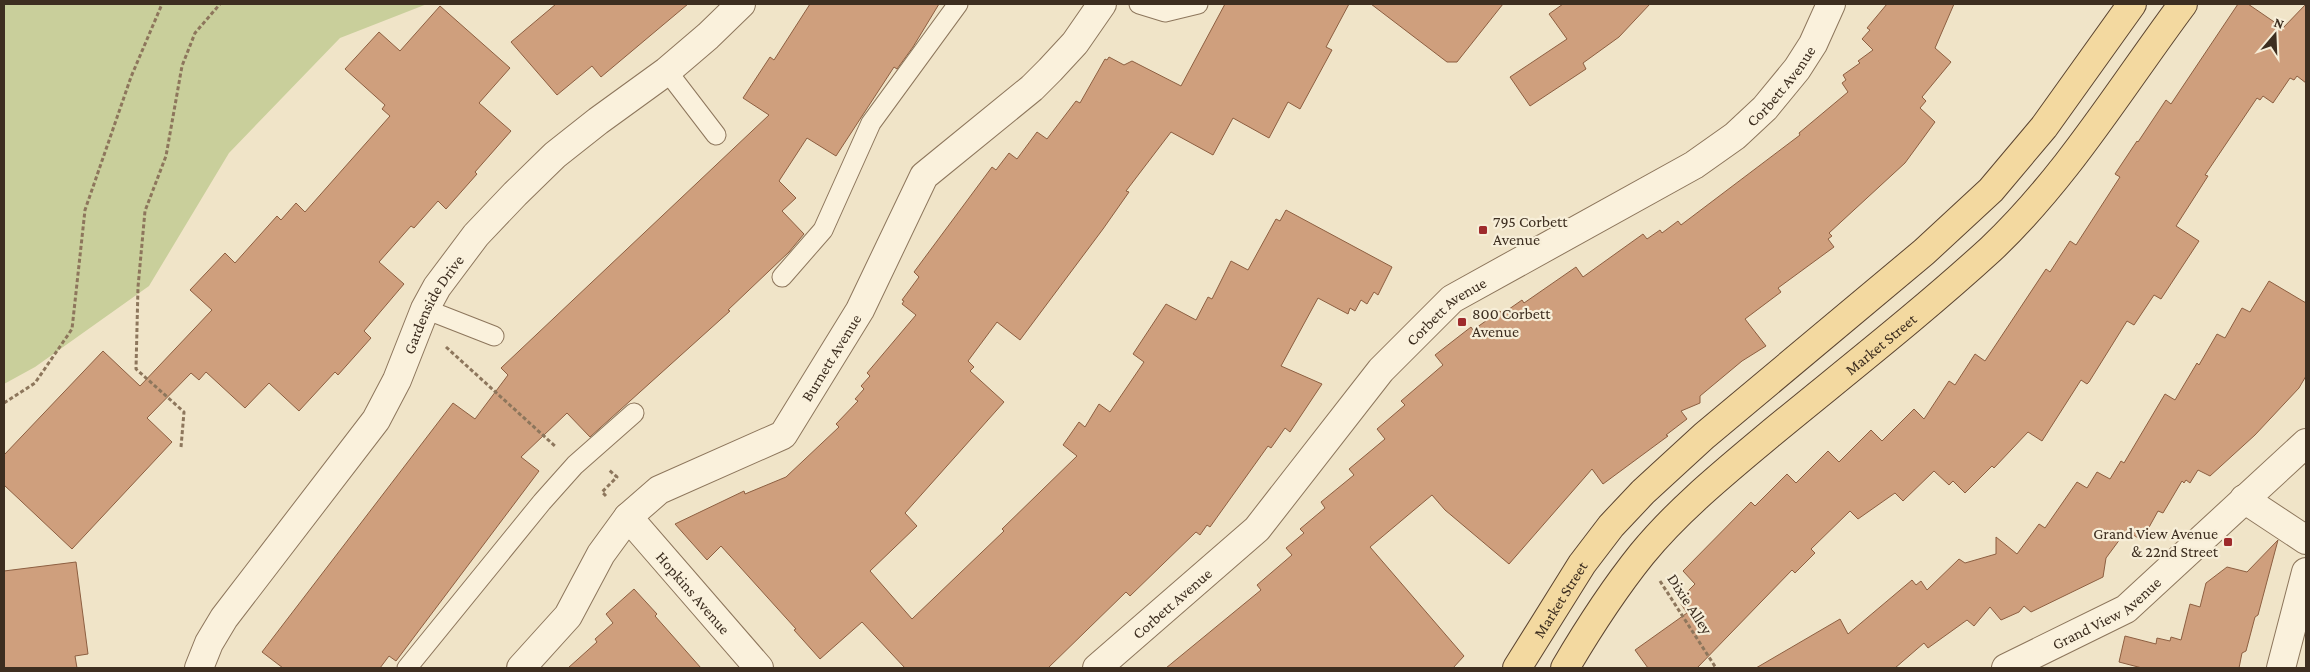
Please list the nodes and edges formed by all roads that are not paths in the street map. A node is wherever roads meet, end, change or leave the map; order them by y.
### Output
1 (741, 4) edge
2 (958, 4) edge
3 (1102, 4) edge
4 (1139, 4) edge
5 (1198, 4) edge
6 (1831, 4) edge
7 (2132, 4) edge
8 (2184, 4) edge
9 (667, 70) junction
10 (716, 135) dead end
11 (782, 276) dead end
12 (422, 316) junction
13 (494, 336) dead end
14 (634, 414) dead end
15 (2306, 443) edge
16 (2244, 499) junction
17 (628, 517) junction
18 (2306, 540) edge
19 (2306, 572) edge
20 (199, 668) edge
21 (407, 668) edge
22 (521, 668) edge
23 (759, 668) edge
24 (1097, 668) edge
25 (1518, 668) edge
26 (1565, 668) edge
27 (2006, 668) edge
28 (2281, 668) edge

1 - 9 street, Gardenside Drive
2 - 11 lane
3 - 17 street, Burnett Avenue
4 - 5 lane
6 - 24 street, Corbett Avenue
7 - 25 main road, Market Street
8 - 26 main road, Market Street
9 - 10 lane
9 - 12 street, Gardenside Drive
12 - 13 lane
12 - 20 street, Gardenside Drive
14 - 21 lane
15 - 16 street, Grand View Avenue
16 - 18 street
16 - 27 street, Grand View Avenue
17 - 22 street, Burnett Avenue
17 - 23 street, Hopkins Avenue
19 - 28 street

